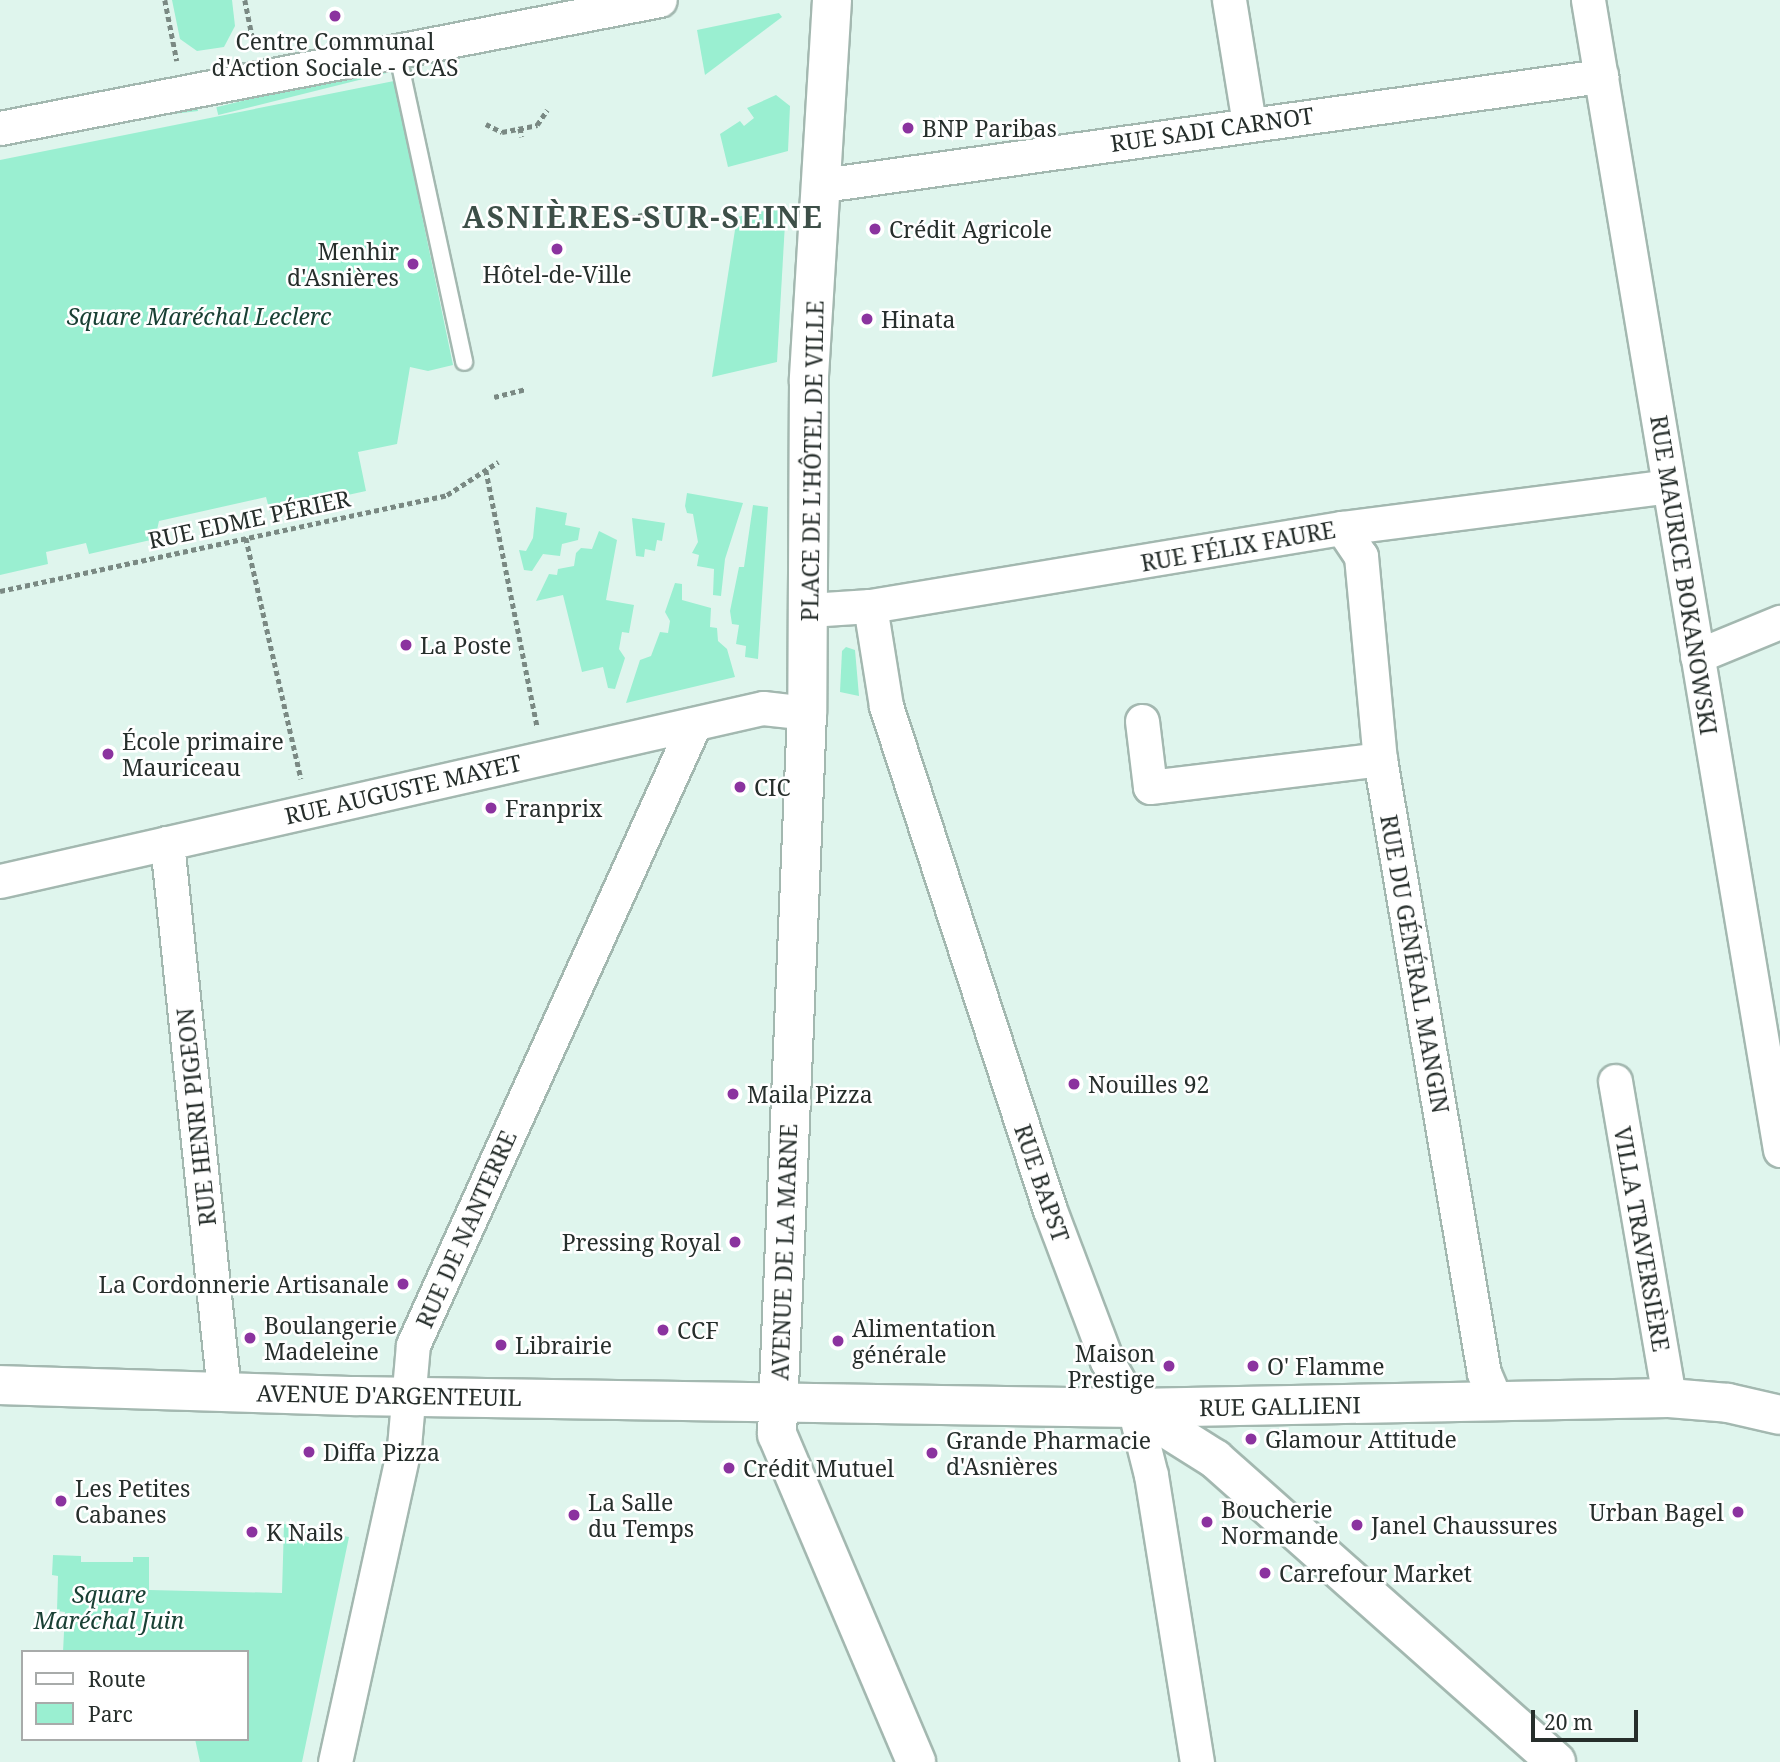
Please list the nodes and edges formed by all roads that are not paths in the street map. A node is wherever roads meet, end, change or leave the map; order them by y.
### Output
1 (660, 0) edge
2 (832, 0) edge
3 (1228, 0) edge
4 (1588, 0) edge
5 (397, 51) junction
6 (1601, 76) junction
7 (1250, 124) junction
8 (0, 128) edge
9 (823, 185) junction
10 (464, 362) dead end
11 (1668, 486) junction
12 (1342, 528) junction
13 (870, 606) junction
14 (809, 610) junction
15 (1780, 622) edge
16 (1697, 656) junction
17 (807, 713) junction
18 (1142, 721) dead end
19 (694, 725) junction
20 (1380, 759) junction
21 (167, 843) junction
22 (0, 881) edge
23 (1615, 1080) dead end
24 (1780, 1150) edge
25 (0, 1385) edge
26 (224, 1392) junction
27 (407, 1396) junction
28 (1669, 1398) junction
29 (1496, 1401) junction
30 (778, 1404) junction
31 (1134, 1408) junction
32 (1780, 1415) edge
33 (335, 1762) edge
34 (916, 1762) edge
35 (1197, 1762) edge
36 (1556, 1762) edge

1 - 5 street
2 - 9 main road, PLACE DE L'HÔTEL DE VILLE
3 - 7 street
4 - 6 street, RUE MAURICE BOKANOWSKI
5 - 8 street
5 - 10 lane
6 - 7 street, RUE SADI CARNOT
6 - 11 street, RUE MAURICE BOKANOWSKI
7 - 9 street, RUE SADI CARNOT
9 - 14 main road, PLACE DE L'HÔTEL DE VILLE
11 - 12 street, RUE FÉLIX FAURE
11 - 16 street, RUE MAURICE BOKANOWSKI
12 - 13 street, RUE FÉLIX FAURE
12 - 20 street, RUE DU GÉNÉRAL MANGIN
13 - 14 street, RUE FÉLIX FAURE
13 - 31 street, RUE BAPST
14 - 17 main road, PLACE DE L'HÔTEL DE VILLE
15 - 16 street
16 - 24 street, RUE MAURICE BOKANOWSKI
17 - 19 street, RUE AUGUSTE MAYET
17 - 30 main road, AVENUE DE LA MARNE
18 - 20 street
19 - 21 street, RUE AUGUSTE MAYET
19 - 27 street, RUE DE NANTERRE
20 - 29 street, RUE DU GÉNÉRAL MANGIN
21 - 22 street, RUE AUGUSTE MAYET
21 - 26 street, RUE HENRI PIGEON
23 - 28 street, VILLA TRAVERSIÈRE
25 - 26 main road, AVENUE D'ARGENTEUIL
26 - 27 main road, AVENUE D'ARGENTEUIL
27 - 30 main road, AVENUE D'ARGENTEUIL
27 - 33 street, RUE DE NANTERRE
28 - 29 main road, RUE GALLIENI
28 - 32 main road, RUE GALLIENI
29 - 31 main road, RUE GALLIENI
30 - 31 main road, RUE GALLIENI
30 - 34 main road, AVENUE DE LA MARNE
31 - 35 street, RUE BAPST
31 - 36 main road

